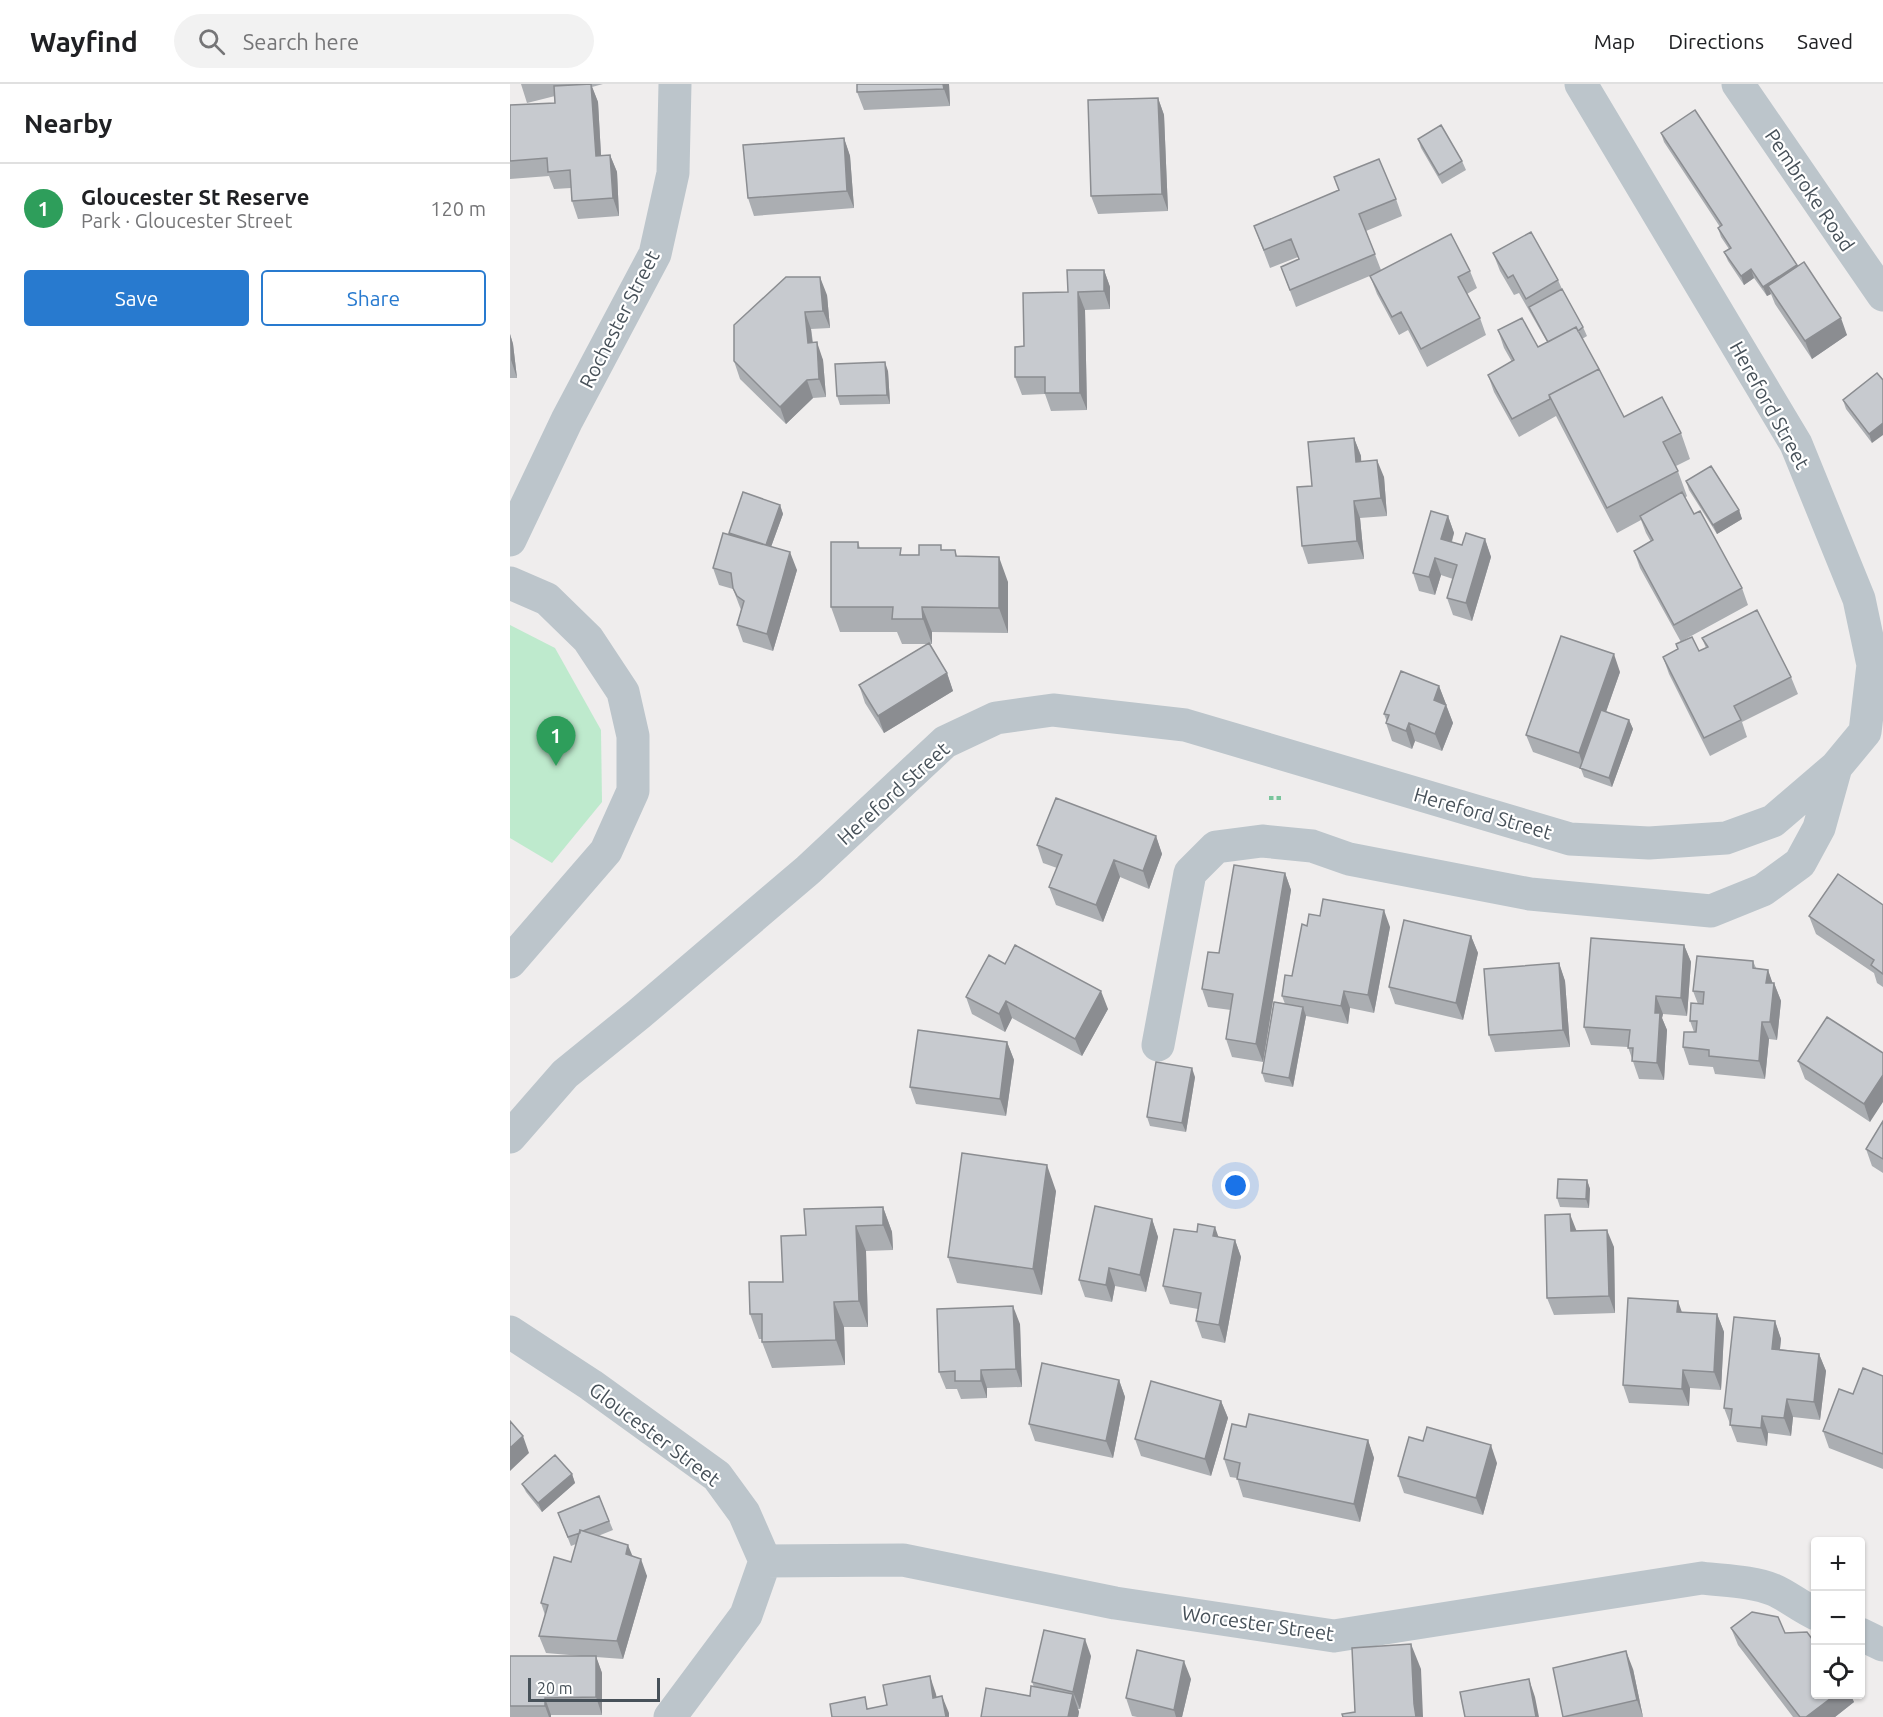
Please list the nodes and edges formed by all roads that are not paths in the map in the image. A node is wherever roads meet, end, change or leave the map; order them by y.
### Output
1 (675, 84) edge
2 (1581, 84) edge
3 (1738, 84) edge
4 (1883, 295) edge
5 (510, 540) edge
6 (510, 584) edge
7 (1836, 767) junction
8 (510, 962) edge
9 (1158, 1045) dead end
10 (510, 1137) edge
11 (510, 1332) edge
12 (765, 1561) junction
13 (1811, 1612) edge
14 (1865, 1636) edge
15 (1883, 1645) edge
16 (670, 1717) edge

1 - 5 street, Rochester Street
2 - 7 street, Hereford Street
3 - 4 street, Pembroke Road
6 - 8 street
7 - 9 street
7 - 10 street, Hereford Street
11 - 12 street, Gloucester Street
12 - 13 street, Worcester Street
12 - 16 street
14 - 15 street

